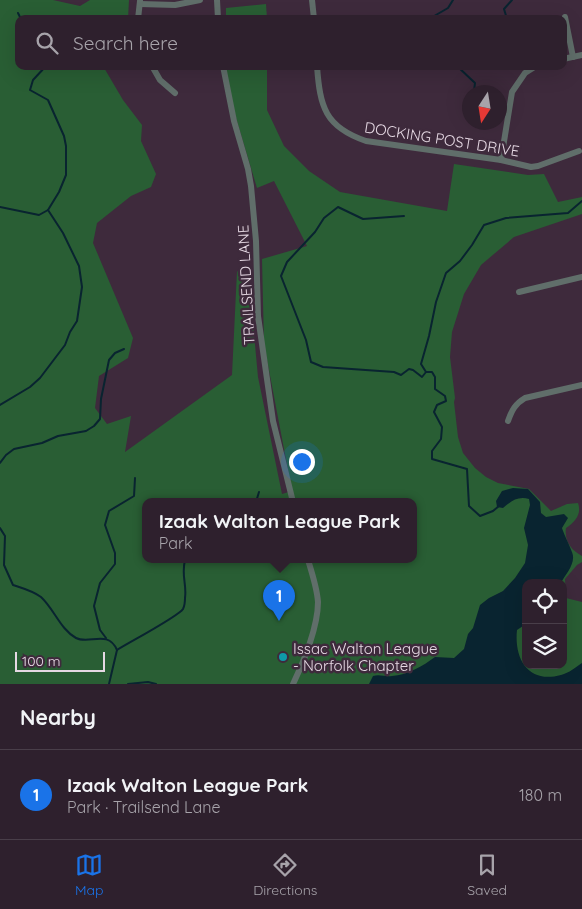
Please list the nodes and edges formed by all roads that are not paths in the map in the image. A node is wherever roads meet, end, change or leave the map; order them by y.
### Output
1 (200, 0) edge
2 (217, 0) edge
3 (312, 0) edge
4 (140, 2) edge
5 (138, 15) edge
6 (218, 15) edge
7 (314, 15) edge
8 (567, 27) edge
9 (582, 55) edge
10 (573, 57) junction
11 (567, 58) edge
12 (154, 70) edge
13 (225, 70) edge
14 (317, 70) edge
15 (529, 70) edge
16 (175, 93) dead end
17 (579, 151) dead end
18 (501, 160) junction
19 (582, 277) edge
20 (519, 292) dead end
21 (582, 384) edge
22 (508, 421) dead end
23 (292, 498) edge
24 (309, 563) edge
25 (293, 684) edge

1 - 4 street
2 - 6 street
3 - 7 street
4 - 5 street
8 - 10 street
9 - 10 street
10 - 11 street
12 - 16 street
13 - 23 street, TRAILSEND LANE
14 - 18 street, DOCKING POST DRIVE
15 - 18 street
17 - 18 street, DOCKING POST DRIVE
19 - 20 street
21 - 22 street
24 - 25 street

